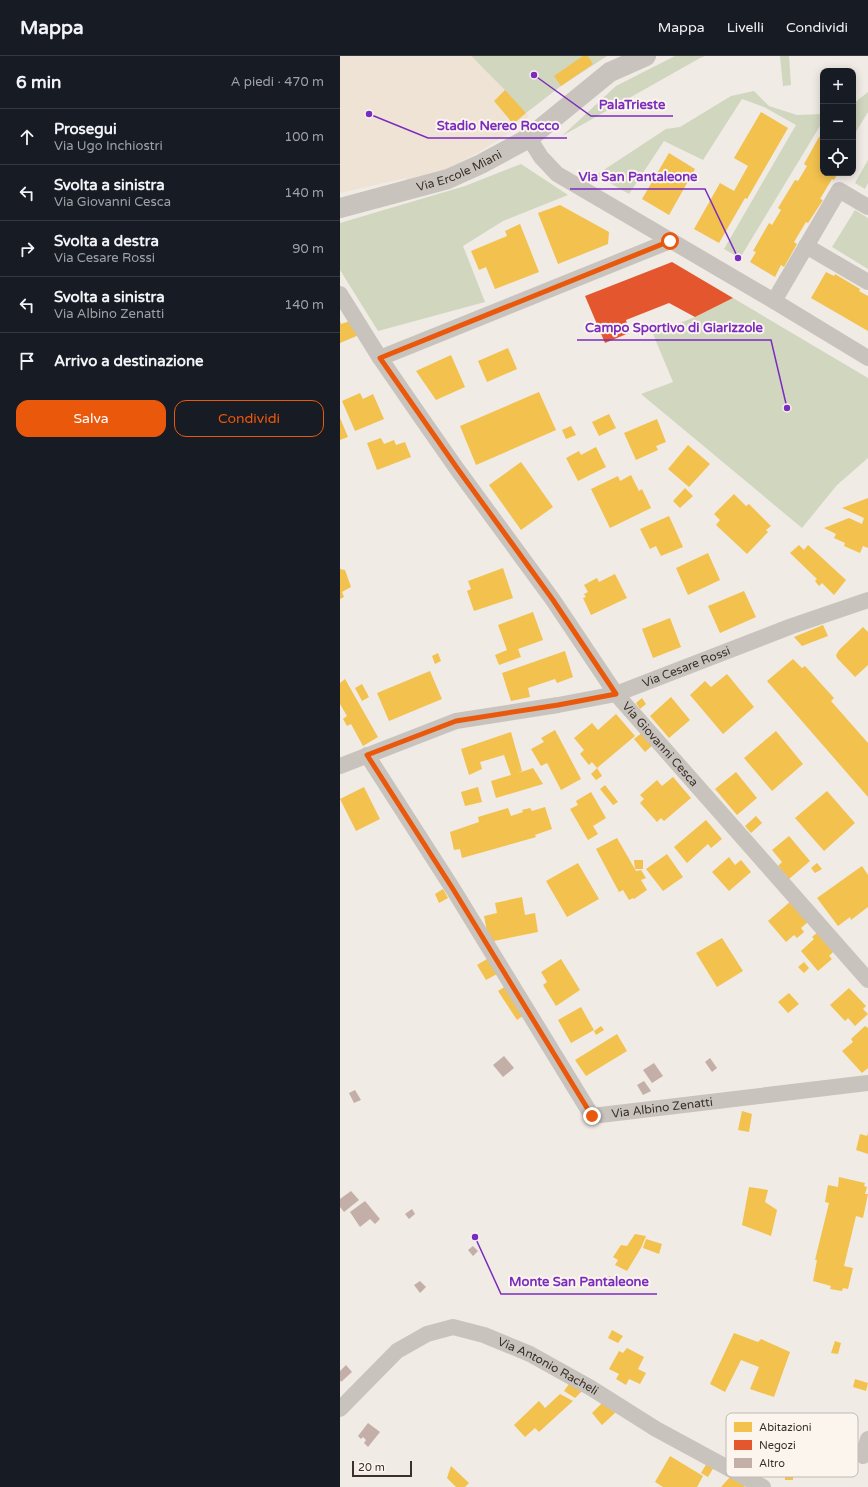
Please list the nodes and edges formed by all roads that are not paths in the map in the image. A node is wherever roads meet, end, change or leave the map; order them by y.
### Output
1 (646, 56) edge
2 (529, 138) junction
3 (868, 207) edge
4 (340, 208) edge
5 (670, 241) junction
6 (806, 246) junction
7 (868, 282) edge
8 (340, 294) edge
9 (774, 301) junction
10 (380, 358) junction
11 (868, 358) edge
12 (868, 600) edge
13 (616, 694) junction
14 (367, 755) junction
15 (340, 766) edge
16 (868, 980) edge
17 (868, 1083) edge
18 (340, 1409) edge
19 (868, 1439) edge
20 (863, 1456) dead end
21 (726, 1467) edge
22 (745, 1477) edge
23 (763, 1487) edge

1 - 2 street, Via Ercole Miani
2 - 4 street, Via Ercole Miani
2 - 5 street
3 - 6 street
5 - 9 street
5 - 10 street
6 - 7 street
6 - 9 street
8 - 10 street, Via Giovanni Cesca
9 - 11 street
10 - 13 street, Via Giovanni Cesca
12 - 13 street, Via Cesare Rossi
13 - 14 street, Via Cesare Rossi
13 - 16 street, Via Giovanni Cesca
14 - 15 street, Via Cesare Rossi
14 - 17 street, Via Albino Zenatti
18 - 21 street, Via Antonio Racheli
19 - 20 street
22 - 23 street, Via Antonio Racheli

